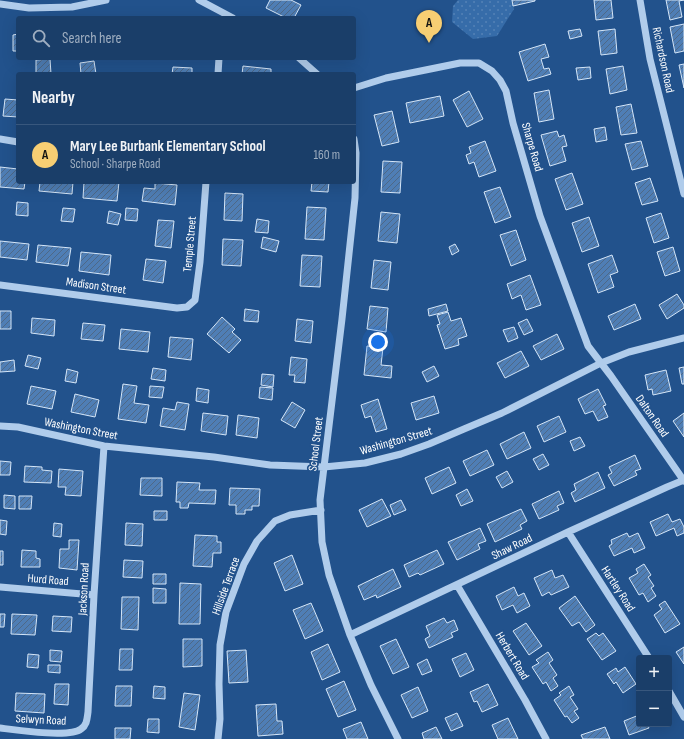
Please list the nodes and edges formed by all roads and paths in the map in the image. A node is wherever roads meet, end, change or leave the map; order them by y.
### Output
1 (106, 0) edge
2 (202, 0) edge
3 (640, 0) edge
4 (0, 4) edge
5 (228, 16) edge
6 (219, 60) edge
7 (301, 60) edge
8 (218, 72) edge
9 (315, 72) edge
10 (356, 87) edge
11 (0, 139) edge
12 (16, 142) edge
13 (206, 184) edge
14 (355, 184) edge
15 (684, 194) edge
16 (0, 285) edge
17 (188, 306) joint
18 (684, 338) edge
19 (601, 363) junction
20 (0, 426) edge
21 (104, 446) junction
22 (324, 467) junction
23 (684, 481) edge
24 (321, 510) junction
25 (568, 532) junction
26 (457, 585) junction
27 (0, 586) edge
28 (94, 595) junction
29 (350, 635) junction
30 (647, 655) edge
31 (672, 696) edge
32 (684, 717) edge
33 (0, 728) edge
34 (81, 730) joint
35 (218, 739) edge
36 (398, 739) edge
37 (546, 739) edge

1 - 4 street
2 - 5 street
3 - 15 street, Richardson Road
6 - 8 street
7 - 9 street
10 - 19 street, Sharpe Road
11 - 12 street
13 - 17 street, Temple Street
14 - 22 street, School Street
16 - 17 street, Madison Street
18 - 19 street, Washington Street
19 - 22 street, Washington Street
19 - 23 street, Dalton Road
20 - 21 street, Washington Street
21 - 22 street, Washington Street
21 - 28 street, Jackson Road
22 - 24 street, School Street
23 - 25 street, Shaw Road
24 - 29 street, School Street
24 - 35 street, Hillside Terrace
25 - 26 street, Shaw Road
25 - 30 street, Hartley Road
26 - 29 street, Shaw Road
26 - 37 street, Herbert Road
27 - 28 street, Hurd Road
28 - 34 street, Jackson Road
29 - 36 street, School Street
31 - 32 street
33 - 34 street, Selwyn Road

